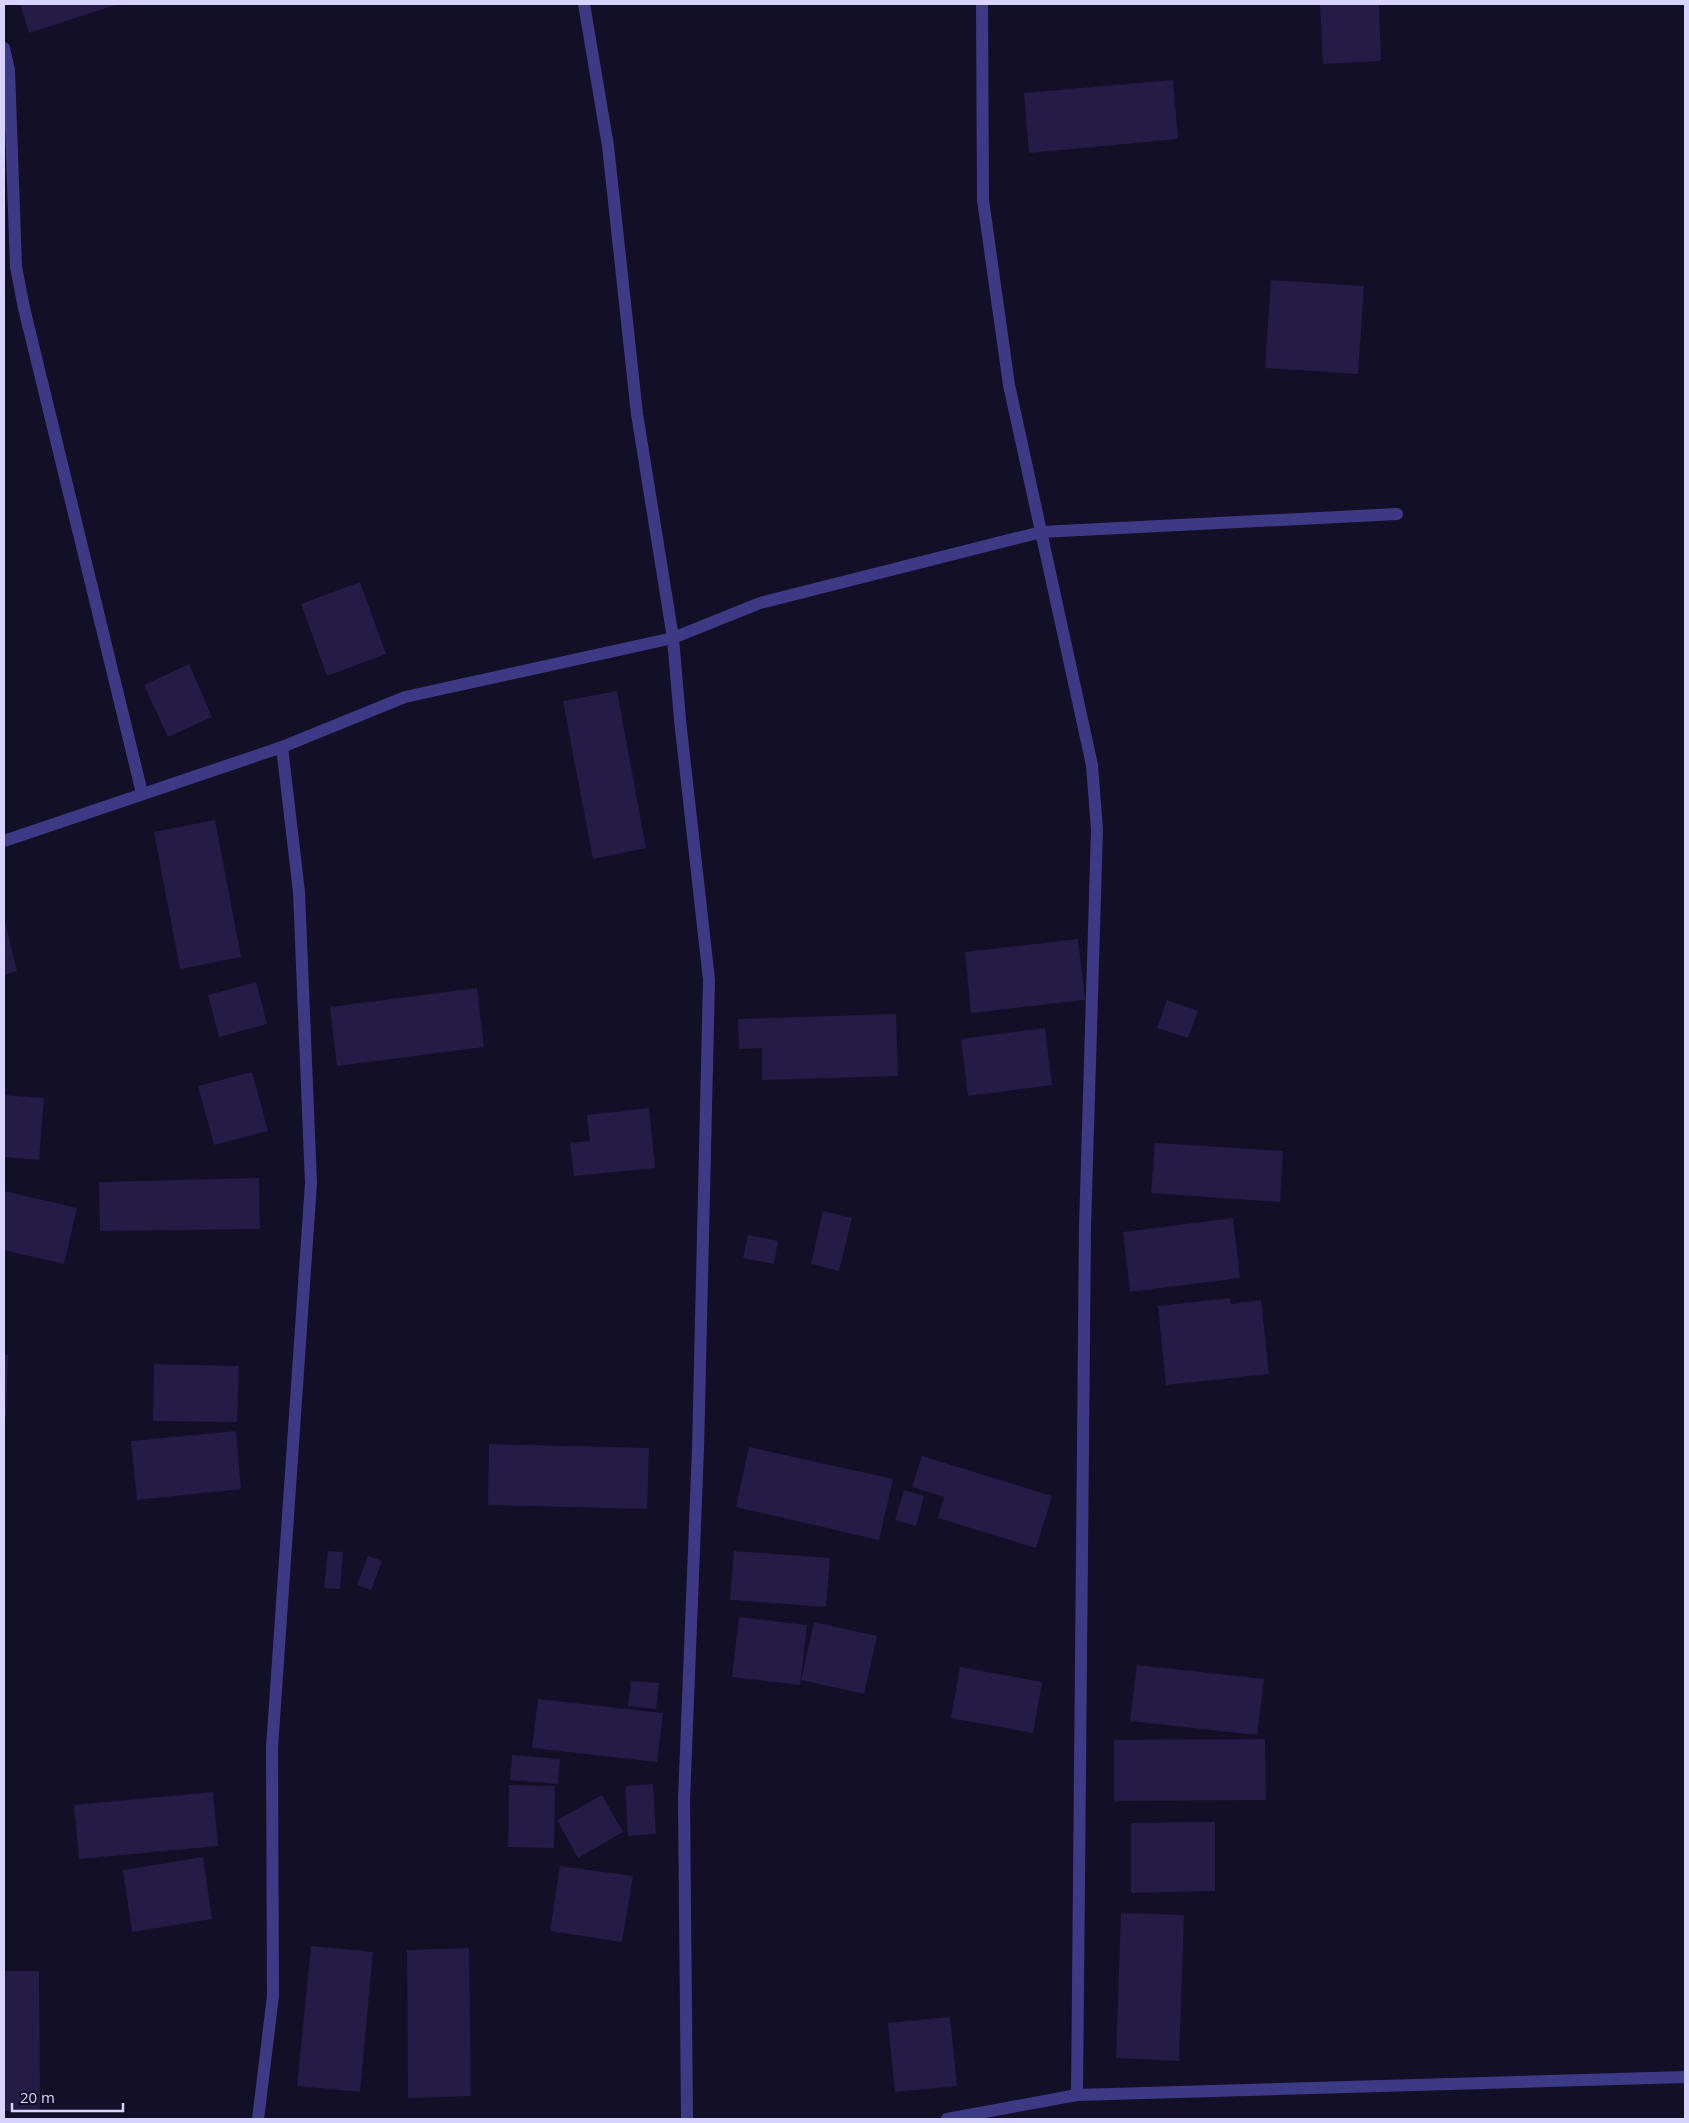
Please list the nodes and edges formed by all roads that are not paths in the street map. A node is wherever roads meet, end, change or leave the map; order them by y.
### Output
1 (584, 4) edge
2 (982, 4) edge
3 (4, 48) edge
4 (1397, 514) dead end
5 (1041, 532) junction
6 (673, 638) junction
7 (282, 747) junction
8 (142, 793) junction
9 (4, 841) edge
10 (1685, 2077) edge
11 (1077, 2095) junction
12 (258, 2119) edge
13 (687, 2119) edge
14 (946, 2119) edge

1 - 6 street
2 - 5 street
3 - 8 street
4 - 5 street
5 - 6 street
5 - 11 street
6 - 7 street
6 - 13 street
7 - 8 street
7 - 12 street
8 - 9 street
10 - 11 street
11 - 14 street

